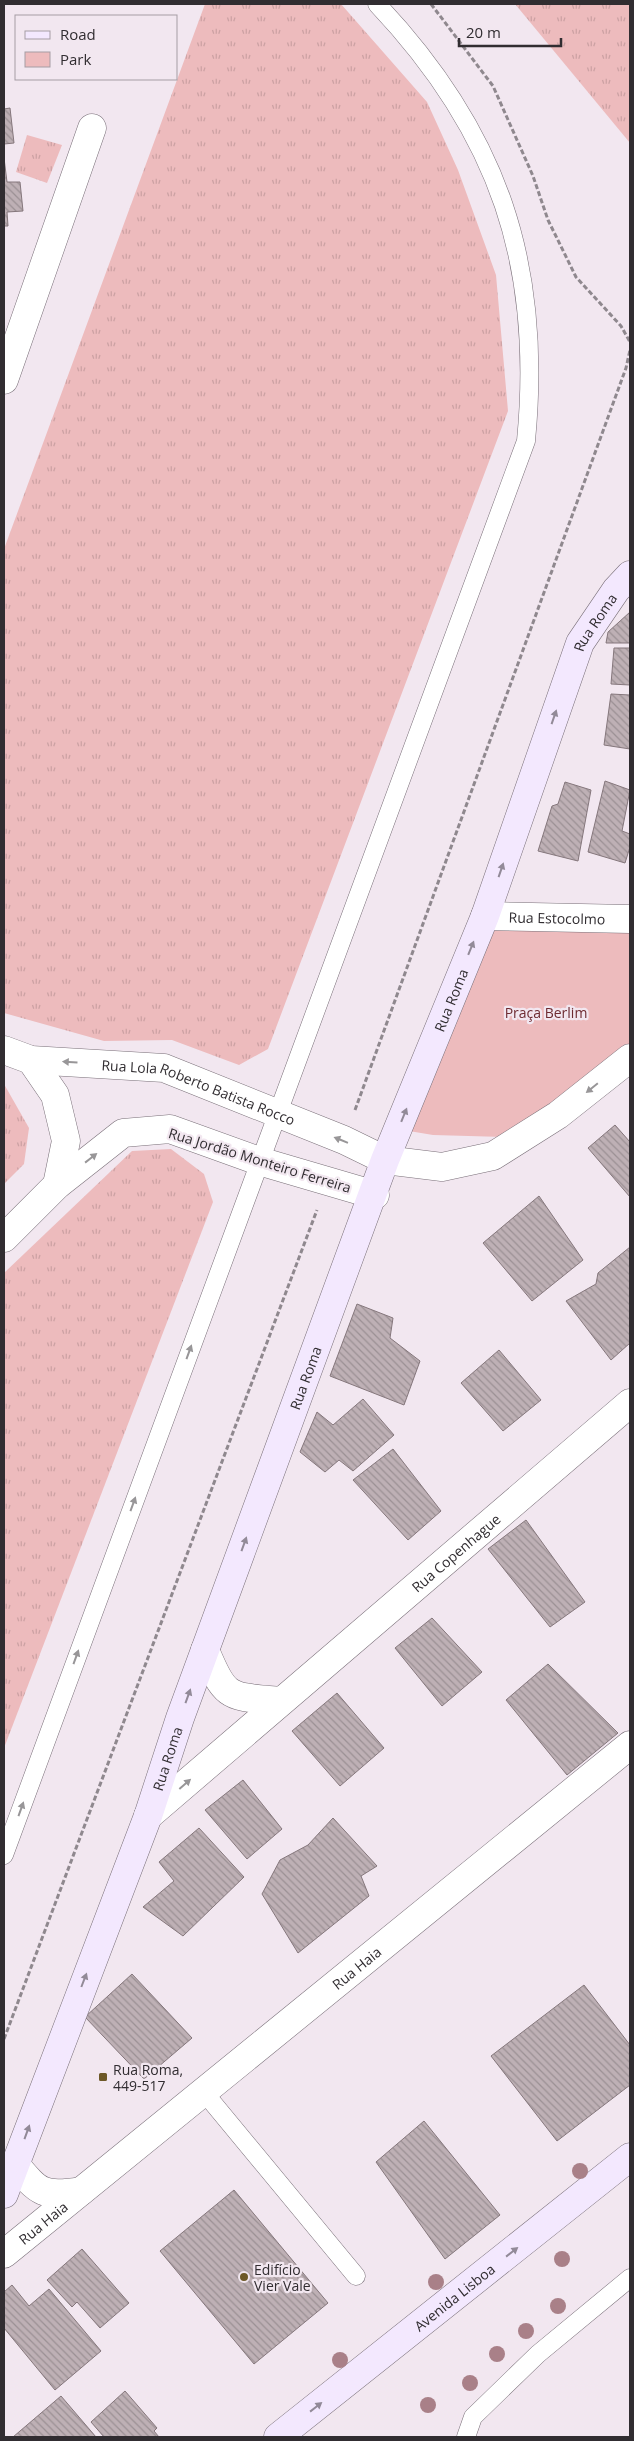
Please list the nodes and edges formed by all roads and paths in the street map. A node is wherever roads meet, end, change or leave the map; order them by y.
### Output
1 (377, 4) edge
2 (431, 4) edge
3 (92, 128) dead end
4 (630, 342) edge
5 (4, 380) edge
6 (630, 575) edge
7 (485, 916) junction
8 (630, 919) edge
9 (4, 1050) edge
10 (630, 1058) edge
11 (31, 1060) junction
12 (276, 1114) junction
13 (385, 1160) junction
14 (259, 1161) junction
15 (57, 1185) junction
16 (374, 1194) junction
17 (4, 1238) edge
18 (630, 1403) edge
19 (205, 1650) junction
20 (280, 1702) junction
21 (630, 1745) edge
22 (148, 1816) junction
23 (4, 1855) edge
24 (203, 2091) junction
25 (630, 2158) edge
26 (15, 2164) junction
27 (80, 2191) junction
28 (4, 2194) edge
29 (4, 2254) edge
30 (356, 2276) dead end
31 (630, 2278) edge
32 (278, 2437) edge
33 (466, 2437) edge

1 - 12 lane
2 - 4 path
3 - 5 street
7 -> 6 main road, Rua Roma
7 - 8 street, Rua Estocolmo
13 -> 7 main road, Rua Roma
9 - 11 street, Rua Lola Roberto Batista Rocco
10 -> 13 street
12 -> 11 street, Rua Lola Roberto Batista Rocco
11 - 15 street
13 -> 12 street, Rua Lola Roberto Batista Rocco
12 - 14 lane
13 - 16 main road, Rua Roma
15 -> 14 street, Rua Jordão Monteiro Ferreira
14 - 16 street, Rua Jordão Monteiro Ferreira
23 -> 14 lane
15 - 17 street, Rua Jordão Monteiro Ferreira
19 -> 16 main road, Rua Roma
18 - 20 street, Rua Copenhague
19 - 20 street
22 -> 19 main road, Rua Roma
22 -> 20 street, Rua Copenhague
21 - 24 street, Rua Haia
26 -> 22 main road, Rua Roma
24 - 27 street, Rua Haia
24 - 30 lane
32 -> 25 main road, Avenida Lisboa
26 - 27 street, Rua Haia
26 - 28 main road, Rua Roma
27 - 29 street, Rua Haia
31 - 33 lane

